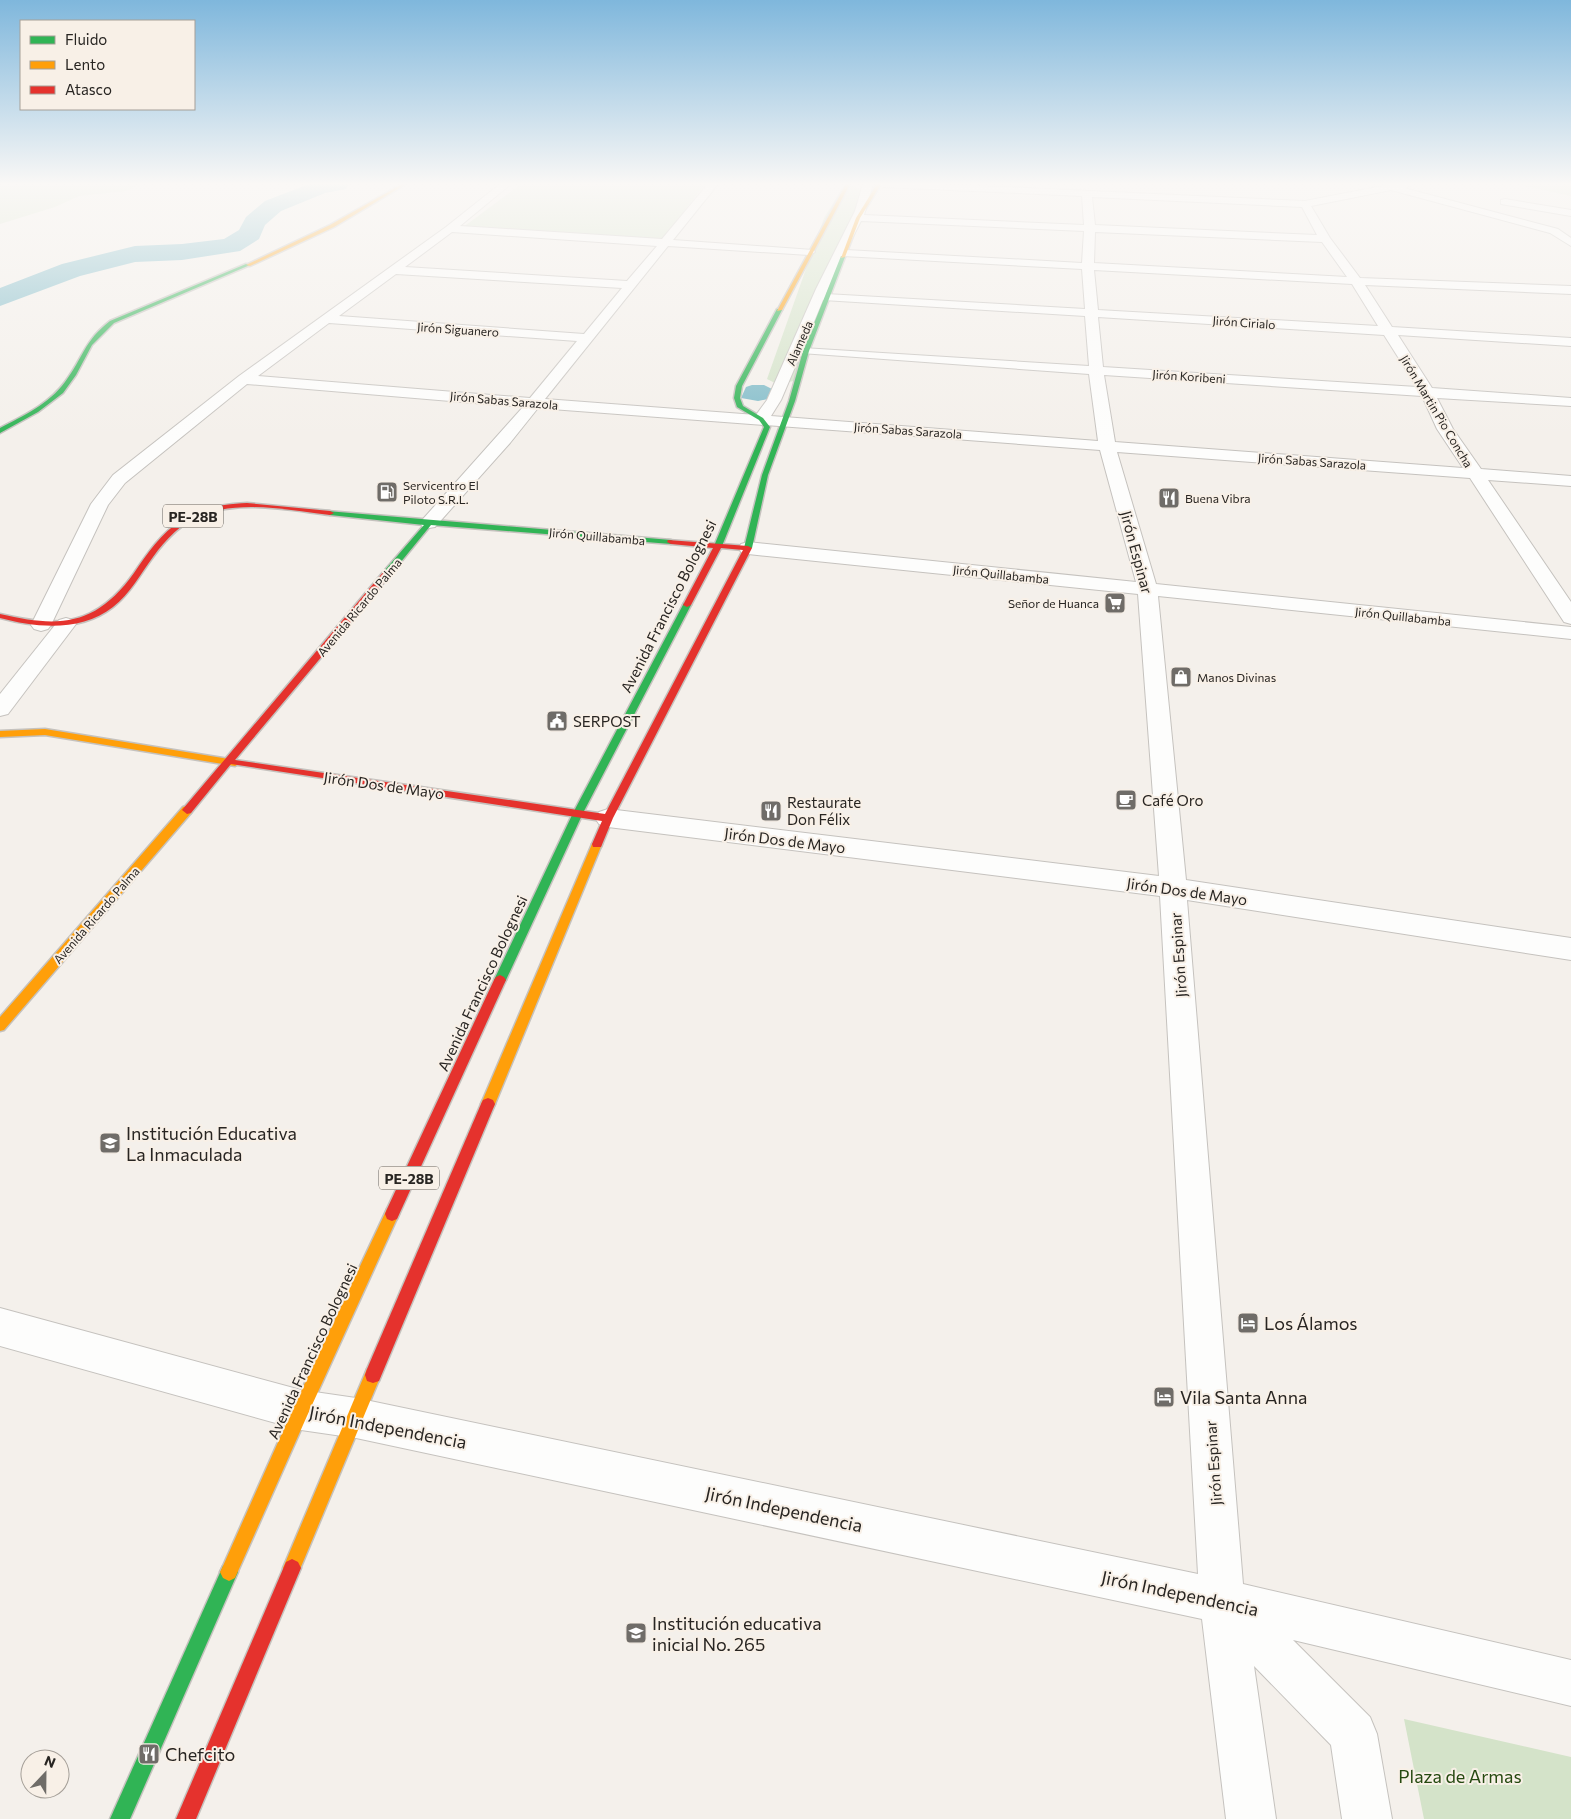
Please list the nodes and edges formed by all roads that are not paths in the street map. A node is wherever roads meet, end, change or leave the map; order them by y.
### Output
1 (237, 269) edge
2 (643, 269) edge
3 (800, 269) edge
4 (832, 269) edge
5 (839, 269) edge
6 (1088, 269) edge
7 (1140, 269) edge
8 (1347, 269) edge
9 (392, 270) joint
10 (1356, 281) junction
11 (631, 285) junction
12 (1571, 290) edge
13 (828, 297) junction
14 (1092, 312) junction
15 (329, 319) junction
16 (1387, 331) junction
17 (586, 338) junction
18 (1571, 342) edge
19 (806, 351) junction
20 (1096, 370) junction
21 (244, 379) junction
22 (1427, 392) junction
23 (1571, 402) edge
24 (533, 403) junction
25 (761, 419) junction
26 (785, 420) junction
27 (0, 431) edge
28 (1107, 445) junction
29 (1474, 473) junction
30 (1571, 481) edge
31 (430, 523) junction
32 (718, 546) junction
33 (748, 548) junction
34 (1148, 590) junction
35 (0, 616) edge
36 (1571, 618) edge
37 (66, 624) junction
38 (41, 625) junction
39 (1571, 633) edge
40 (0, 709) edge
41 (0, 734) edge
42 (229, 762) junction
43 (578, 813) junction
44 (608, 818) junction
45 (1173, 888) junction
46 (1571, 949) edge
47 (0, 1026) edge
48 (0, 1327) edge
49 (301, 1410) junction
50 (356, 1418) junction
51 (1222, 1602) junction
52 (1571, 1683) edge
53 (120, 1819) edge
54 (186, 1819) edge
55 (1251, 1819) edge
56 (1367, 1819) edge

1 - 27 main road
2 - 11 street, Avenida Ricardo Palma
3 - 25 main road
4 - 25 street, Alameda
5 - 13 main road
6 - 14 street, Jirón Espinar
7 - 10 street
8 - 10 street, Jirón Martin Pio Concha
9 - 11 street
9 - 15 street
10 - 12 street
10 - 16 street, Jirón Martin Pio Concha
11 - 17 street, Avenida Ricardo Palma
13 - 14 street, Jirón Cirialo
13 - 19 main road
14 - 16 street, Jirón Cirialo
14 - 20 street, Jirón Espinar
15 - 17 street, Jirón Siguanero
15 - 21 street
16 - 18 street, Jirón Cirialo
16 - 22 street, Jirón Martin Pio Concha
17 - 24 street, Avenida Ricardo Palma
19 - 20 street, Jirón Koribeni
19 - 26 main road
20 - 22 street, Jirón Koribeni
20 - 28 street, Jirón Espinar
21 - 24 street, Jirón Sabas Sarazola
21 - 38 street
22 - 23 street, Jirón Koribeni
22 - 29 street, Jirón Martin Pio Concha
24 - 25 street, Jirón Sabas Sarazola
24 - 31 street, Avenida Ricardo Palma
25 - 26 street, Jirón Sabas Sarazola
25 - 32 main road, Avenida Francisco Bolognesi
26 - 28 street, Jirón Sabas Sarazola
26 - 33 main road
28 - 29 street, Jirón Sabas Sarazola
28 - 34 street, Jirón Espinar
29 - 30 street, Jirón Sabas Sarazola
29 - 36 street, Jirón Martin Pio Concha
31 - 32 main road, Jirón Quillabamba
31 - 37 main road, PE-28B
31 - 42 main road, Avenida Ricardo Palma
32 - 33 main road, Jirón Quillabamba
32 - 43 main road, Avenida Francisco Bolognesi / PE-28B
33 - 34 street, Jirón Quillabamba
33 - 44 main road, PE-28B
34 - 39 street, Jirón Quillabamba
34 - 45 street, Jirón Espinar
35 - 38 main road, PE-28B
37 - 38 main road, PE-28B
37 - 40 street
41 - 42 main road, Jirón Dos de Mayo
42 - 43 main road, Jirón Dos de Mayo
42 - 47 main road, Avenida Ricardo Palma
43 - 44 main road, Jirón Dos de Mayo
43 - 49 main road, Avenida Francisco Bolognesi / PE-28B
44 - 45 street, Jirón Dos de Mayo
44 - 50 main road, PE-28B
45 - 46 street, Jirón Dos de Mayo
45 - 51 street, Jirón Espinar
48 - 49 street, Jirón Independencia
49 - 50 street, Jirón Independencia
49 - 53 main road, Avenida Francisco Bolognesi / PE-28B
50 - 51 street, Jirón Independencia
50 - 54 main road, PE-28B
51 - 52 street, Jirón Independencia
51 - 55 street, Jirón Espinar
51 - 56 street

